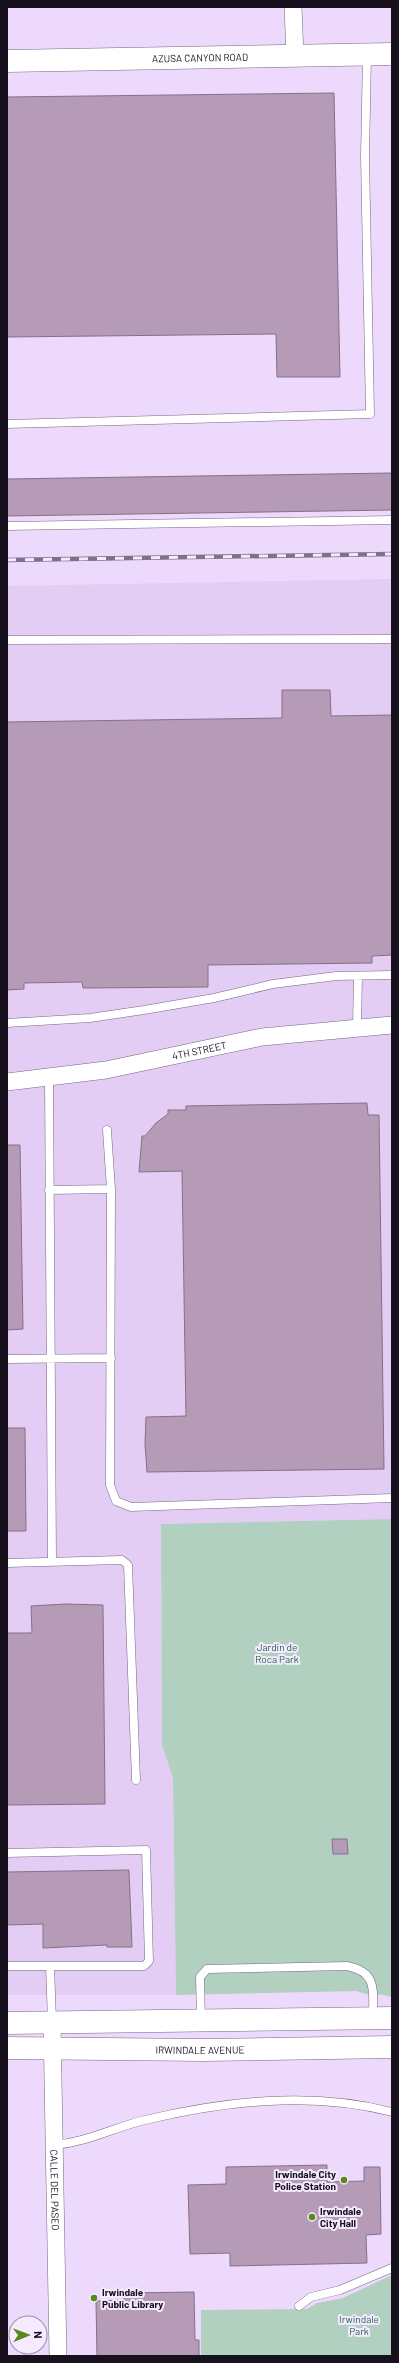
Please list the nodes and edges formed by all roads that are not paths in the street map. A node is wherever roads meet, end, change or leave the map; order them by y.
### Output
1 (293, 7) edge
2 (367, 54) junction
3 (392, 54) edge
4 (296, 55) junction
5 (7, 62) edge
6 (7, 424) edge
7 (392, 520) edge
8 (7, 526) edge
9 (392, 639) edge
10 (7, 640) edge
11 (392, 975) edge
12 (358, 976) junction
13 (7, 1022) edge
14 (392, 1025) edge
15 (358, 1027) junction
16 (49, 1078) junction
17 (7, 1082) edge
18 (107, 1130) dead end
19 (111, 1189) junction
20 (49, 1190) junction
21 (7, 1358) edge
22 (50, 1358) junction
23 (111, 1358) junction
24 (392, 1498) edge
25 (52, 1562) junction
26 (7, 1563) edge
27 (136, 1780) dead end
28 (7, 1853) edge
29 (7, 1966) edge
30 (50, 1966) junction
31 (382, 2018) edge
32 (201, 2021) junction
33 (52, 2023) junction
34 (7, 2024) edge
35 (52, 2047) junction
36 (392, 2047) edge
37 (7, 2048) edge
38 (392, 2112) edge
39 (54, 2145) junction
40 (392, 2268) edge
41 (300, 2306) dead end
42 (58, 2356) edge

1 - 4 street
2 - 3 main road, AZUSA CANYON ROAD
2 - 4 main road, AZUSA CANYON ROAD
2 - 6 lane
4 - 5 main road, AZUSA CANYON ROAD
7 - 8 lane
9 - 10 lane
11 - 12 lane
12 - 13 lane
12 - 15 lane
14 - 15 street, 4TH STREET
15 - 16 street, 4TH STREET
16 - 17 street, 4TH STREET
16 - 20 lane
18 - 19 lane
19 - 20 lane
19 - 23 lane
20 - 22 lane
21 - 22 lane
22 - 23 lane
22 - 25 lane
23 - 24 lane
25 - 26 lane
25 - 27 lane
28 - 30 lane
29 - 30 lane
30 - 33 lane
31 - 32 main road
31 - 32 lane
32 - 33 main road
33 - 34 main road
33 - 35 street, CALLE DEL PASEO
35 - 36 main road, IRWINDALE AVENUE
35 - 37 main road, IRWINDALE AVENUE
35 - 39 street, CALLE DEL PASEO
38 - 39 lane
39 - 42 street, CALLE DEL PASEO
40 - 41 lane

